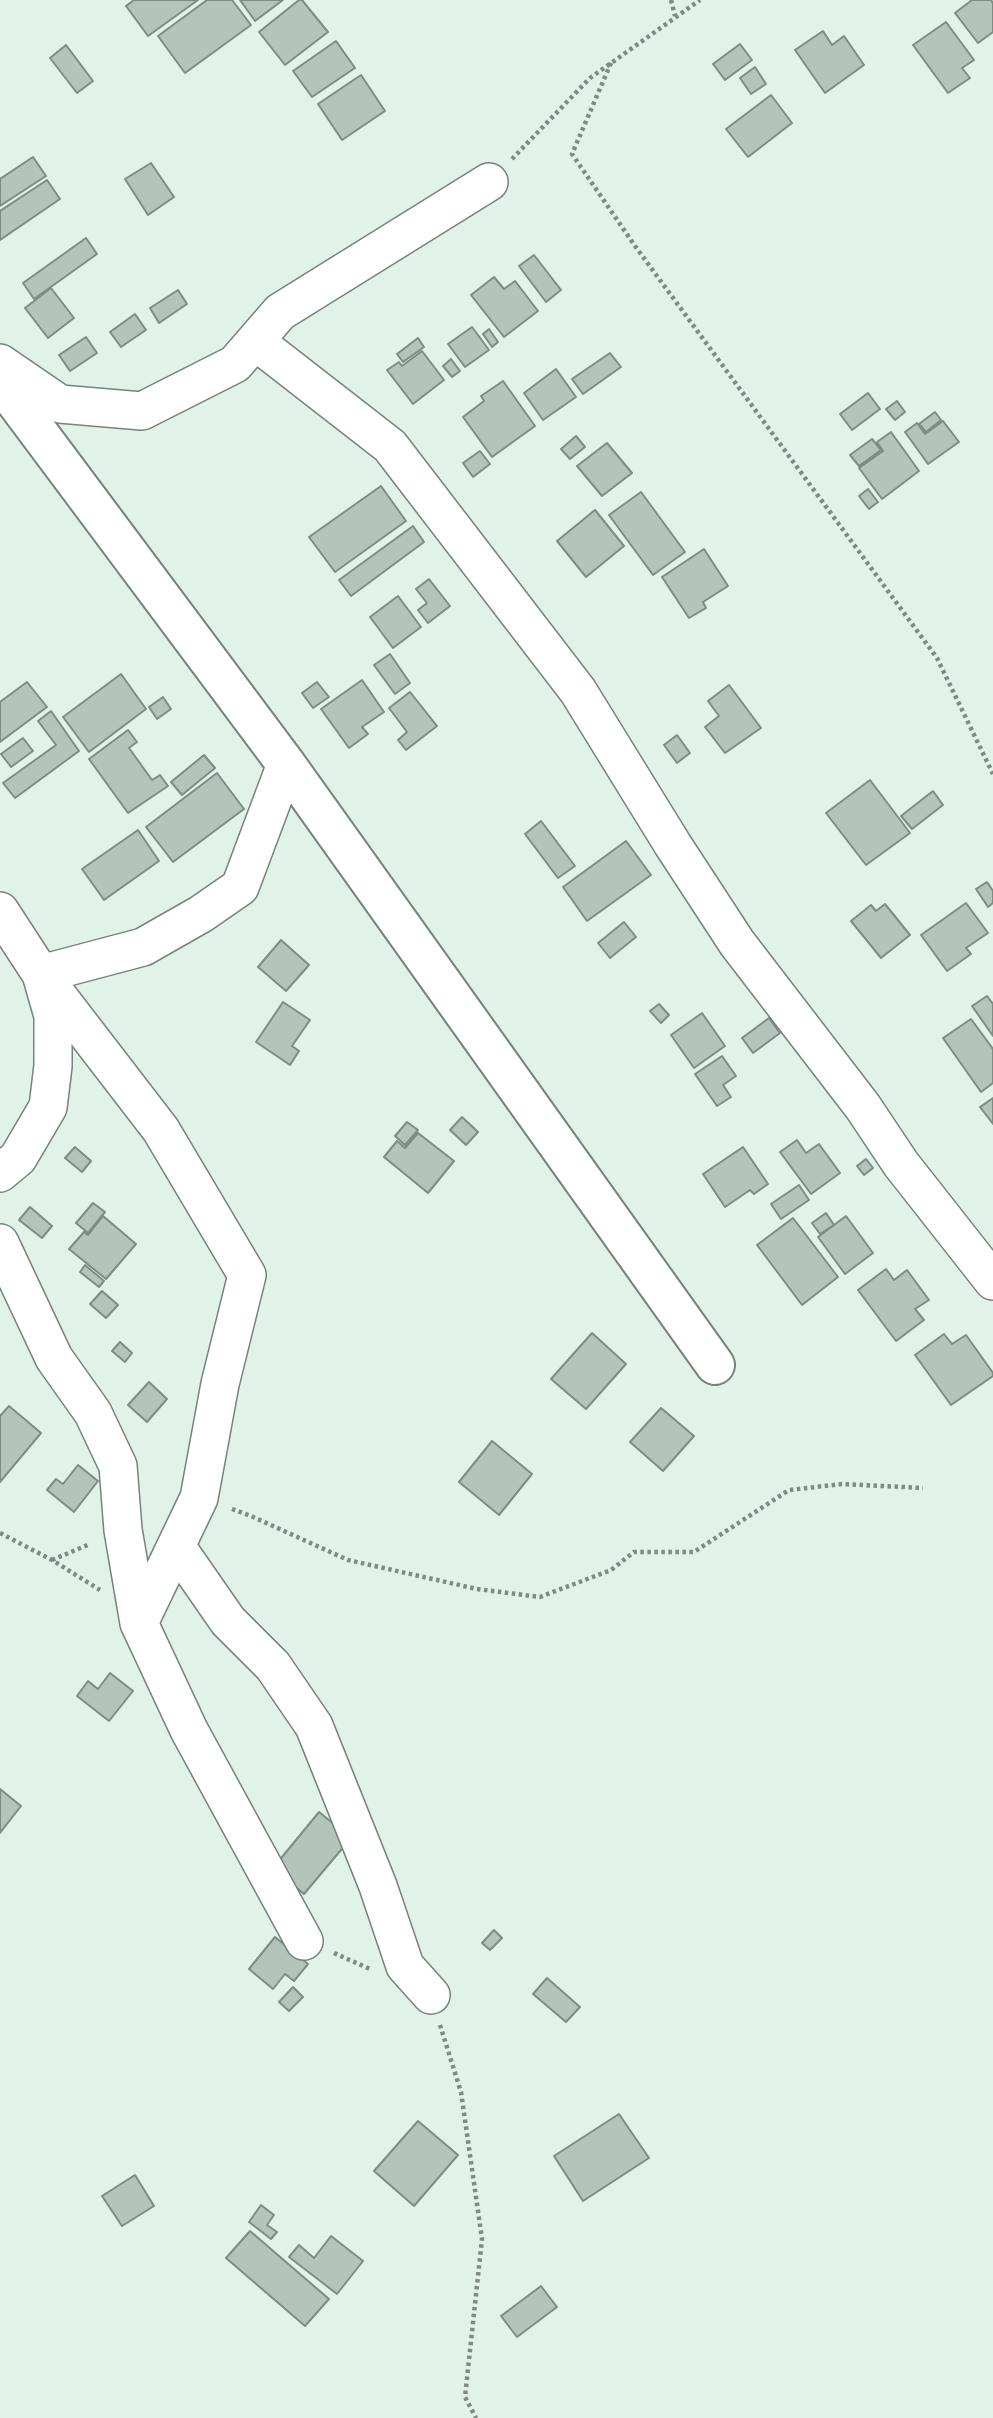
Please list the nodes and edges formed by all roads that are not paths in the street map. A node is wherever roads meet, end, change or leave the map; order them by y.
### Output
1 (489, 182) road end
2 (256, 341) junction
3 (0, 363) edge
4 (0, 381) edge
5 (286, 764) junction
6 (0, 911) edge
7 (41, 974) junction
8 (0, 1172) edge
9 (0, 1243) edge
10 (993, 1281) edge
11 (715, 1365) dead end
12 (176, 1546) junction
13 (139, 1623) junction
14 (304, 1941) road end
15 (431, 1995) road end

1 - 2 street
2 - 3 street
2 - 10 street
4 - 5 street
5 - 7 street
5 - 11 street
6 - 7 street
7 - 8 street
7 - 12 street
9 - 13 street
12 - 13 street
12 - 15 street
13 - 14 street

